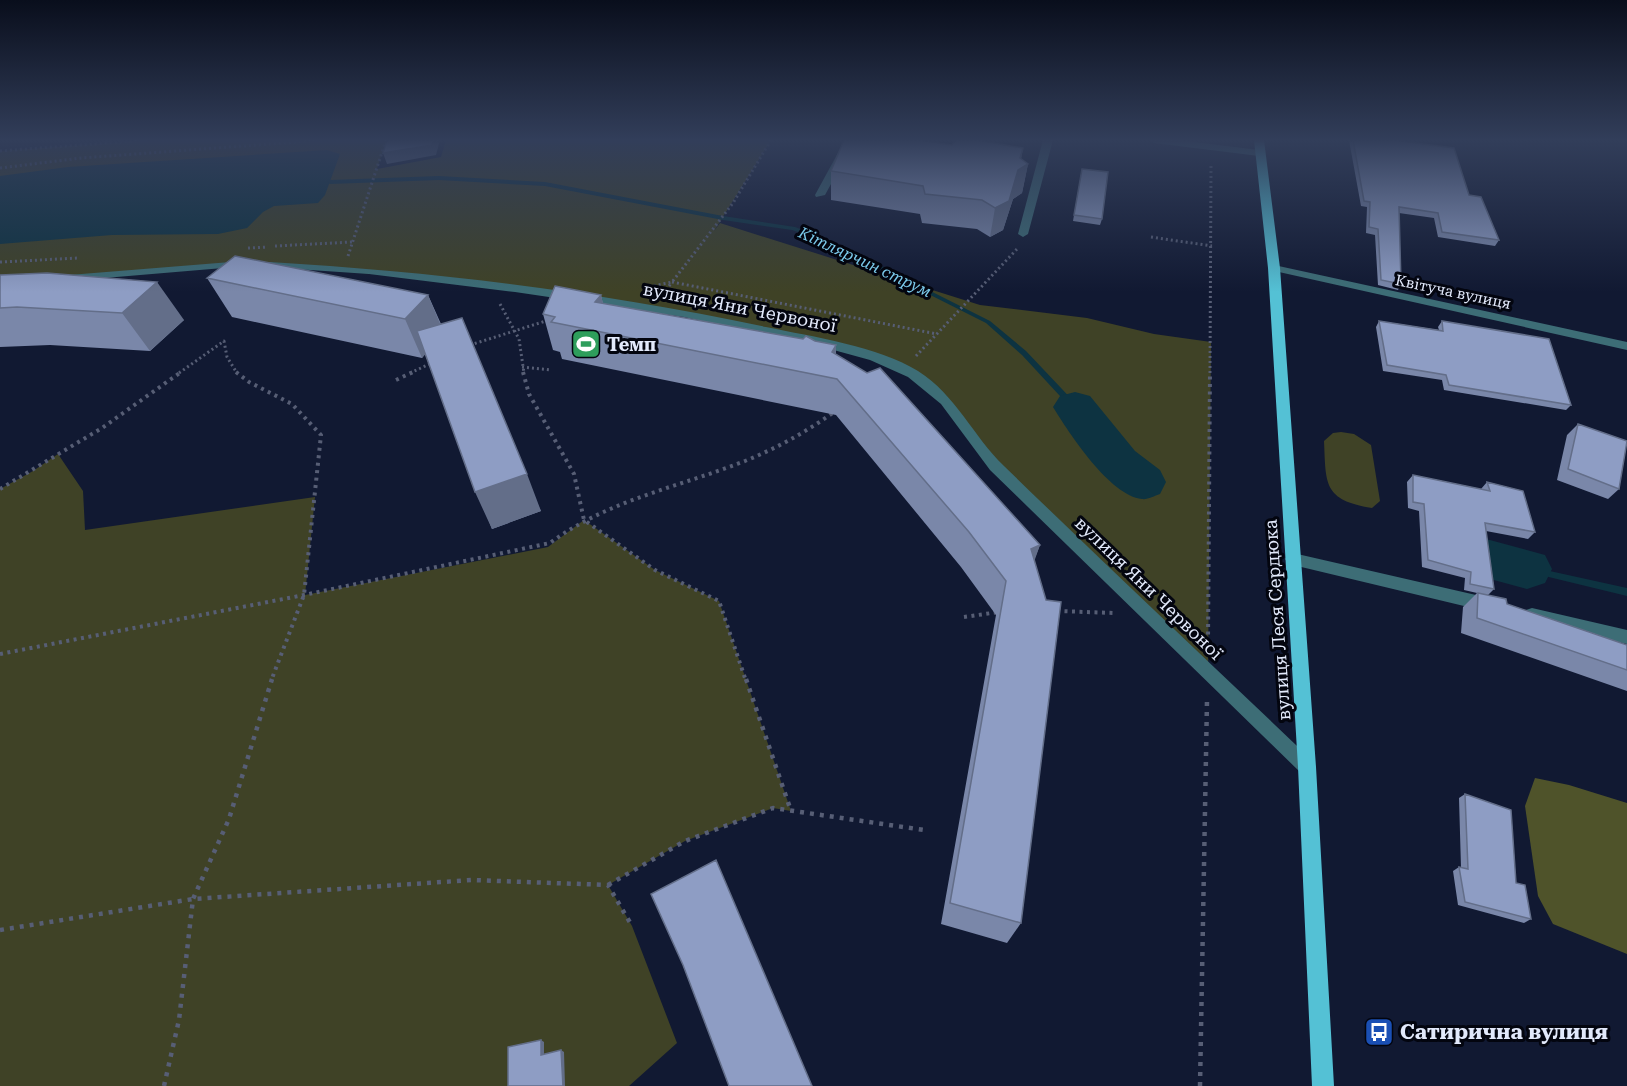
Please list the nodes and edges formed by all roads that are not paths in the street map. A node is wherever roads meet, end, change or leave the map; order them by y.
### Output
1 (822, 191) edge
2 (1035, 191) edge
3 (1264, 191) edge
4 (820, 195) dead end
5 (1023, 234) road end
6 (1274, 268) junction
7 (57, 279) edge
8 (1627, 346) edge
9 (1293, 559) junction
10 (1627, 637) edge
11 (1307, 767) junction
12 (1323, 1086) edge

1 - 4 street
2 - 5 street
3 - 6 main road, вулиця Леся Сердюка
6 - 8 street, Квітуча вулиця
6 - 9 main road, вулиця Леся Сердюка
7 - 11 street, вулиця Яни Червоної
9 - 10 street
9 - 11 main road, вулиця Леся Сердюка
11 - 12 main road, вулиця Леся Сердюка

